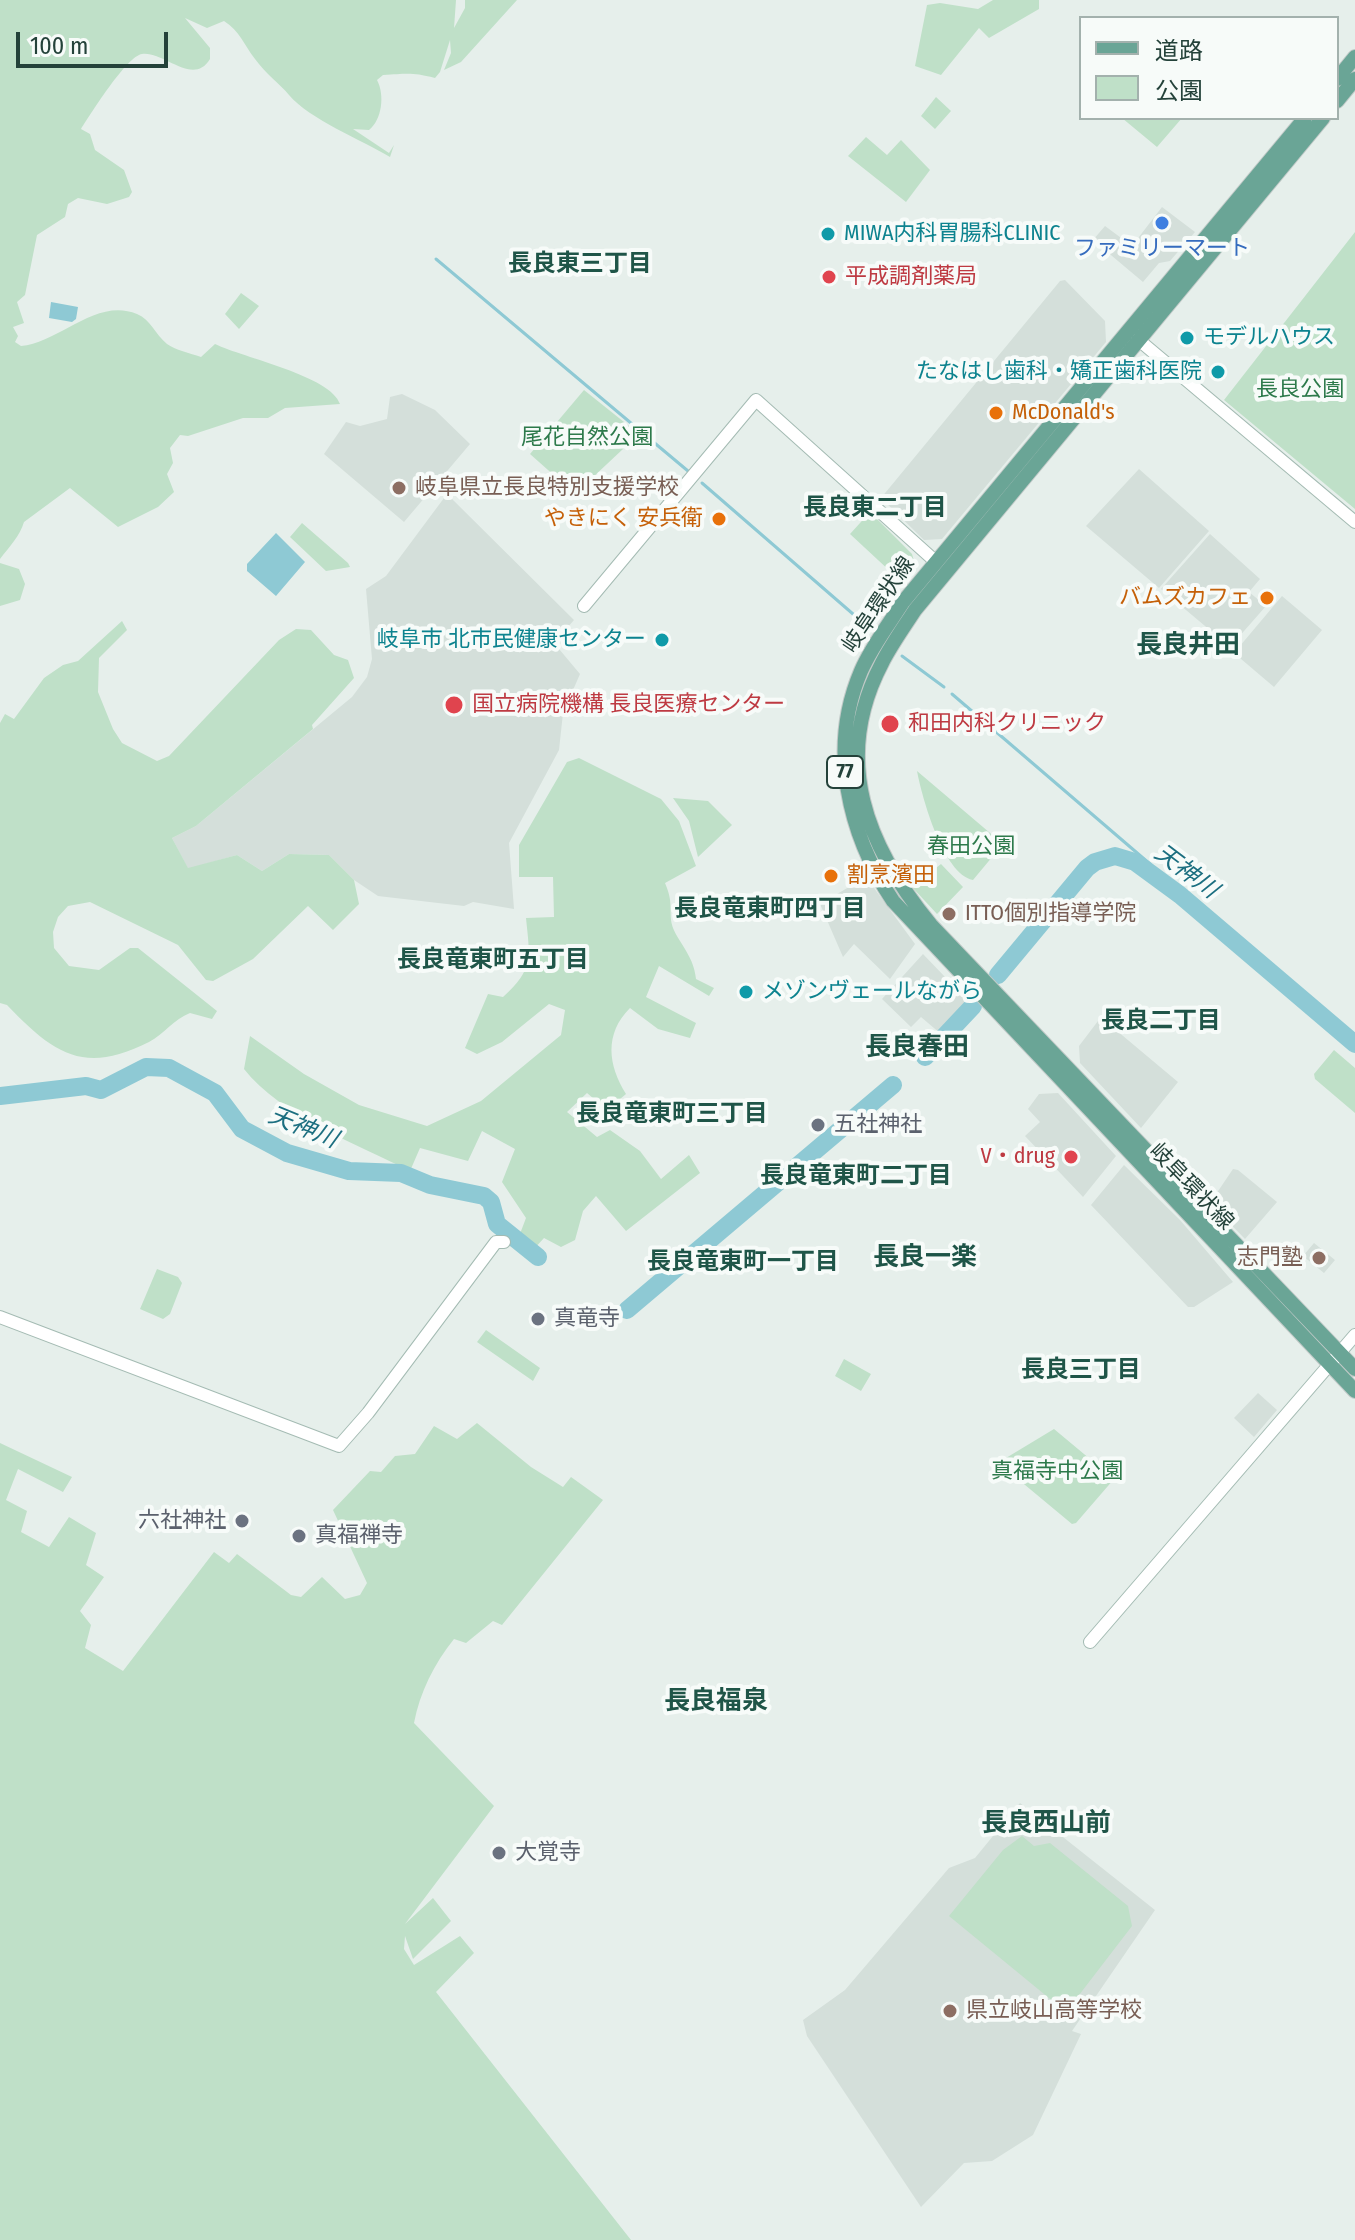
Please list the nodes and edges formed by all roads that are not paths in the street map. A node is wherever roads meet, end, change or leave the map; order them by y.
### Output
1 (1355, 57) edge
2 (1339, 77) edge
3 (1355, 79) edge
4 (1339, 99) edge
5 (1303, 120) edge
6 (1321, 120) edge
7 (1133, 335) junction
8 (1355, 522) edge
9 (935, 561) junction
10 (584, 606) dead end
11 (504, 1242) dead end
12 (0, 1317) edge
13 (1355, 1335) edge
14 (1336, 1360) junction
15 (1355, 1369) edge
16 (1355, 1391) edge
17 (1090, 1642) dead end

1 - 2 main road
3 - 4 main road
5 - 7 main road, 岐阜環状線 / 77
6 - 7 main road, 岐阜環状線 / 77
7 - 8 street
7 - 9 main road, 岐阜環状線 / 77
7 - 14 main road, 岐阜環状線 / 77
9 - 10 street
9 - 14 main road, 岐阜環状線 / 77
11 - 12 street
13 - 14 street
14 - 15 main road, 岐阜環状線 / 77
14 - 16 main road, 岐阜環状線 / 77
14 - 17 street

